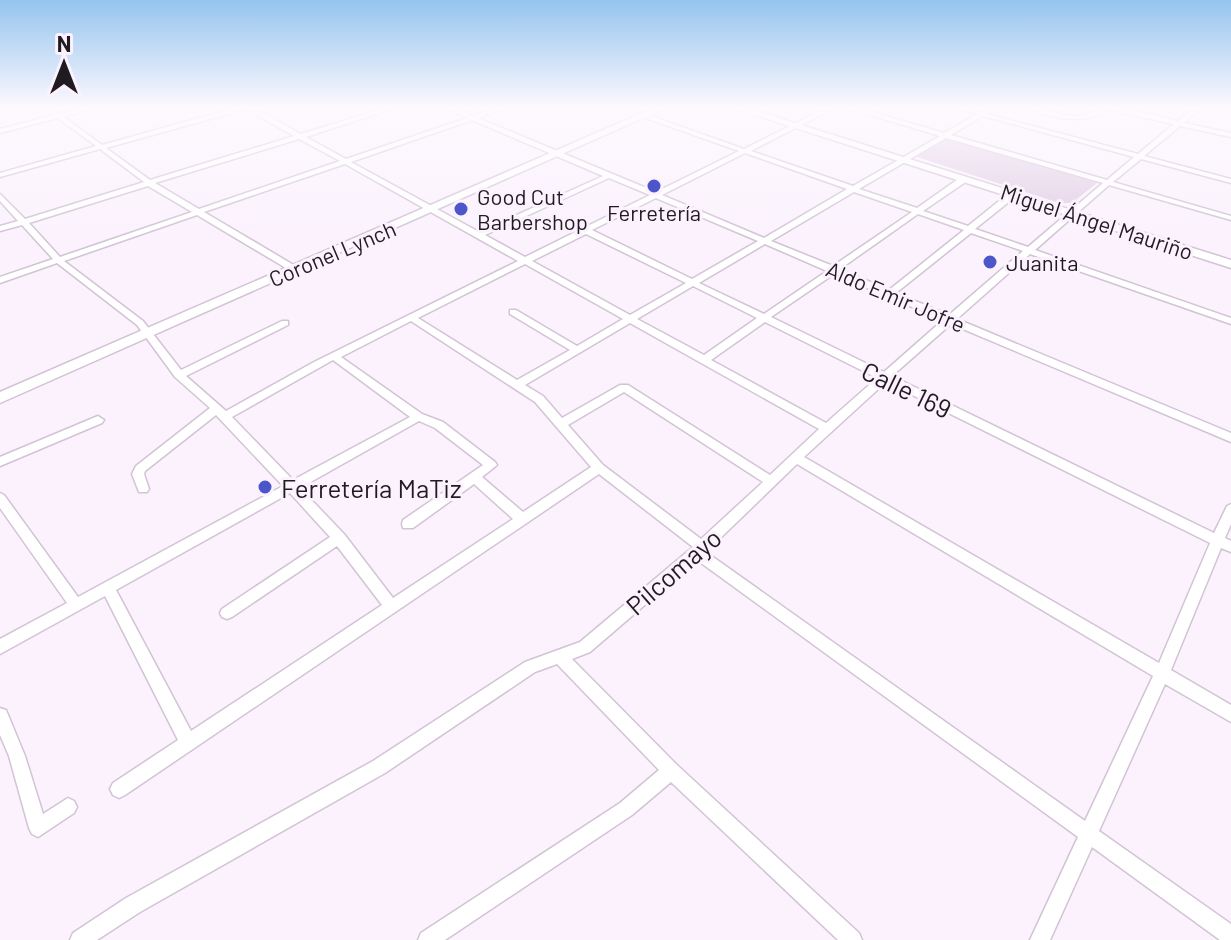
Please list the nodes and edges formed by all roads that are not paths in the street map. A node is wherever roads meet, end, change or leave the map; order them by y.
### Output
1 (85, 151) edge
2 (104, 151) edge
3 (252, 151) edge
4 (327, 151) edge
5 (376, 151) edge
6 (550, 151) edge
7 (569, 151) edge
8 (742, 151) edge
9 (746, 151) edge
10 (880, 151) edge
11 (920, 151) edge
12 (999, 151) edge
13 (1118, 151) edge
14 (1148, 151) edge
15 (560, 155) junction
16 (1141, 157) junction
17 (906, 159) junction
18 (346, 161) junction
19 (0, 175) edge
20 (608, 176) junction
21 (964, 179) junction
22 (1107, 181) junction
23 (1231, 181) edge
24 (149, 183) junction
25 (854, 189) junction
26 (653, 194) junction
27 (1012, 195) junction
28 (0, 196) edge
29 (432, 211) junction
30 (917, 211) junction
31 (198, 212) junction
32 (1074, 212) junction
33 (1231, 218) edge
34 (25, 222) junction
35 (0, 229) edge
36 (585, 230) junction
37 (969, 230) junction
38 (477, 236) junction
39 (767, 242) junction
40 (1032, 251) junction
41 (58, 260) junction
42 (522, 261) junction
43 (1231, 262) edge
44 (294, 269) junction
45 (833, 270) junction
46 (0, 280) edge
47 (696, 284) junction
48 (890, 294) junction
49 (513, 312) dead end
50 (412, 318) junction
51 (762, 319) junction
52 (951, 319) junction
53 (629, 320) junction
54 (1231, 321) edge
55 (285, 323) dead end
56 (148, 334) junction
57 (577, 350) junction
58 (335, 357) junction
59 (704, 360) junction
60 (179, 375) junction
61 (885, 379) junction
62 (517, 385) junction
63 (0, 398) edge
64 (220, 413) junction
65 (418, 417) junction
66 (98, 420) dead end
67 (561, 424) junction
68 (827, 428) junction
69 (1231, 438) edge
70 (797, 458) junction
71 (0, 462) edge
72 (599, 468) junction
73 (475, 478) junction
74 (772, 482) junction
75 (291, 486) junction
76 (143, 489) dead end
77 (0, 498) edge
78 (1231, 509) edge
79 (521, 518) junction
80 (408, 524) dead end
81 (339, 538) junction
82 (1224, 544) edge
83 (699, 550) junction
84 (108, 588) junction
85 (76, 605) junction
86 (392, 608) junction
87 (227, 613) dead end
88 (0, 647) edge
89 (561, 658) junction
90 (1162, 674) junction
91 (1231, 714) edge
92 (0, 716) edge
93 (188, 743) junction
94 (671, 771) junction
95 (119, 789) dead end
96 (68, 807) dead end
97 (1088, 833) junction
98 (1231, 936) edge
99 (80, 940) edge
100 (428, 940) edge
101 (852, 940) edge
102 (1040, 940) edge

1 - 19 street
2 - 24 street
3 - 24 street
4 - 18 street
5 - 18 street
6 - 15 street, Aldo Emir Jofre
7 - 15 main road, Coronel Lynch
8 - 26 street
9 - 25 street
10 - 17 main road, Miguel Ángel Mauriño
11 - 17 street
12 - 22 street
13 - 16 street
14 - 16 street, Pilcomayo
15 - 20 street, Aldo Emir Jofre
15 - 29 main road, Coronel Lynch
16 - 22 street, Pilcomayo
16 - 23 street
17 - 21 main road, Miguel Ángel Mauriño
17 - 25 street
17 - 32 main road, Miguel Ángel Mauriño
18 - 29 street
18 - 31 street
20 - 26 street, Aldo Emir Jofre
20 - 38 street
21 - 27 main road, Miguel Ángel Mauriño
21 - 30 street
22 - 32 street, Pilcomayo
22 - 33 street
24 - 31 street
24 - 34 street
25 - 30 street
25 - 39 street
26 - 36 street
26 - 39 street, Aldo Emir Jofre
27 - 32 main road, Miguel Ángel Mauriño
27 - 37 street
28 - 34 street
29 - 38 street
29 - 44 main road, Coronel Lynch
30 - 37 street
30 - 45 street
31 - 41 street
31 - 44 street
32 - 40 street, Pilcomayo
32 - 43 main road, Miguel Ángel Mauriño
34 - 35 street
34 - 41 street
36 - 42 street
36 - 47 street, Calle 169
37 - 40 street
37 - 48 street
38 - 42 street
39 - 45 street, Aldo Emir Jofre
39 - 47 street
40 - 52 street, Pilcomayo
40 - 54 street
41 - 46 street
41 - 56 street
42 - 50 street
42 - 53 street
44 - 56 main road, Coronel Lynch
45 - 48 street, Aldo Emir Jofre
45 - 51 street
47 - 51 street, Calle 169
47 - 53 street
48 - 52 street, Aldo Emir Jofre
49 - 57 street
50 - 58 street
50 - 62 street
51 - 59 street
51 - 61 street, Calle 169
52 - 61 street, Pilcomayo
52 - 69 street, Aldo Emir Jofre
53 - 57 street
53 - 59 street
55 - 60 street
56 - 60 street
56 - 63 main road, Coronel Lynch
57 - 62 street
58 - 64 street
58 - 65 street
59 - 68 street
60 - 64 street
61 - 68 street, Pilcomayo
61 - 82 street, Calle 169
62 - 67 street
64 - 75 street
64 - 76 street
65 - 73 street
65 - 75 street
66 - 71 street
67 - 72 street
67 - 74 street
68 - 70 street, Pilcomayo
70 - 74 street, Pilcomayo
70 - 90 street
72 - 79 street
72 - 83 street
73 - 79 street
73 - 80 street
74 - 83 street, Pilcomayo
75 - 81 street
75 - 84 street
77 - 85 street
78 - 82 street
79 - 86 street
81 - 86 street
81 - 87 street
82 - 90 street
83 - 89 street, Pilcomayo
83 - 97 street
84 - 85 street
84 - 93 street
85 - 88 street
86 - 93 street
89 - 94 street
89 - 99 street, Pilcomayo
90 - 91 street
90 - 97 street
92 - 96 street
93 - 95 street
94 - 100 street
94 - 101 street
97 - 98 street
97 - 102 street

